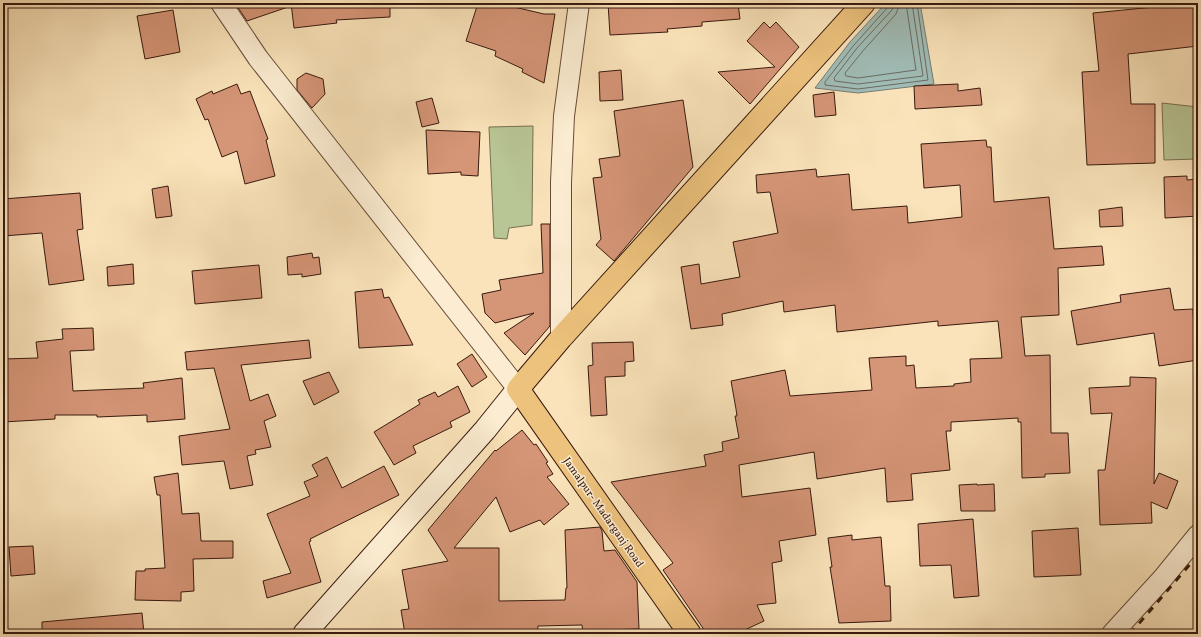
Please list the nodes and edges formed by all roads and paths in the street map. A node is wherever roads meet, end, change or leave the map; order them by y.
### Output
1 (221, 3) edge
2 (579, 3) edge
3 (864, 3) edge
4 (561, 338) junction
5 (518, 389) junction
6 (1198, 535) edge
7 (304, 634) edge
8 (690, 634) edge
9 (1112, 634) edge

1 - 5 street
2 - 4 street
3 - 4 main road
4 - 5 main road
5 - 7 main road
5 - 8 main road, Jamalpur- Madarganj Road
6 - 9 street

